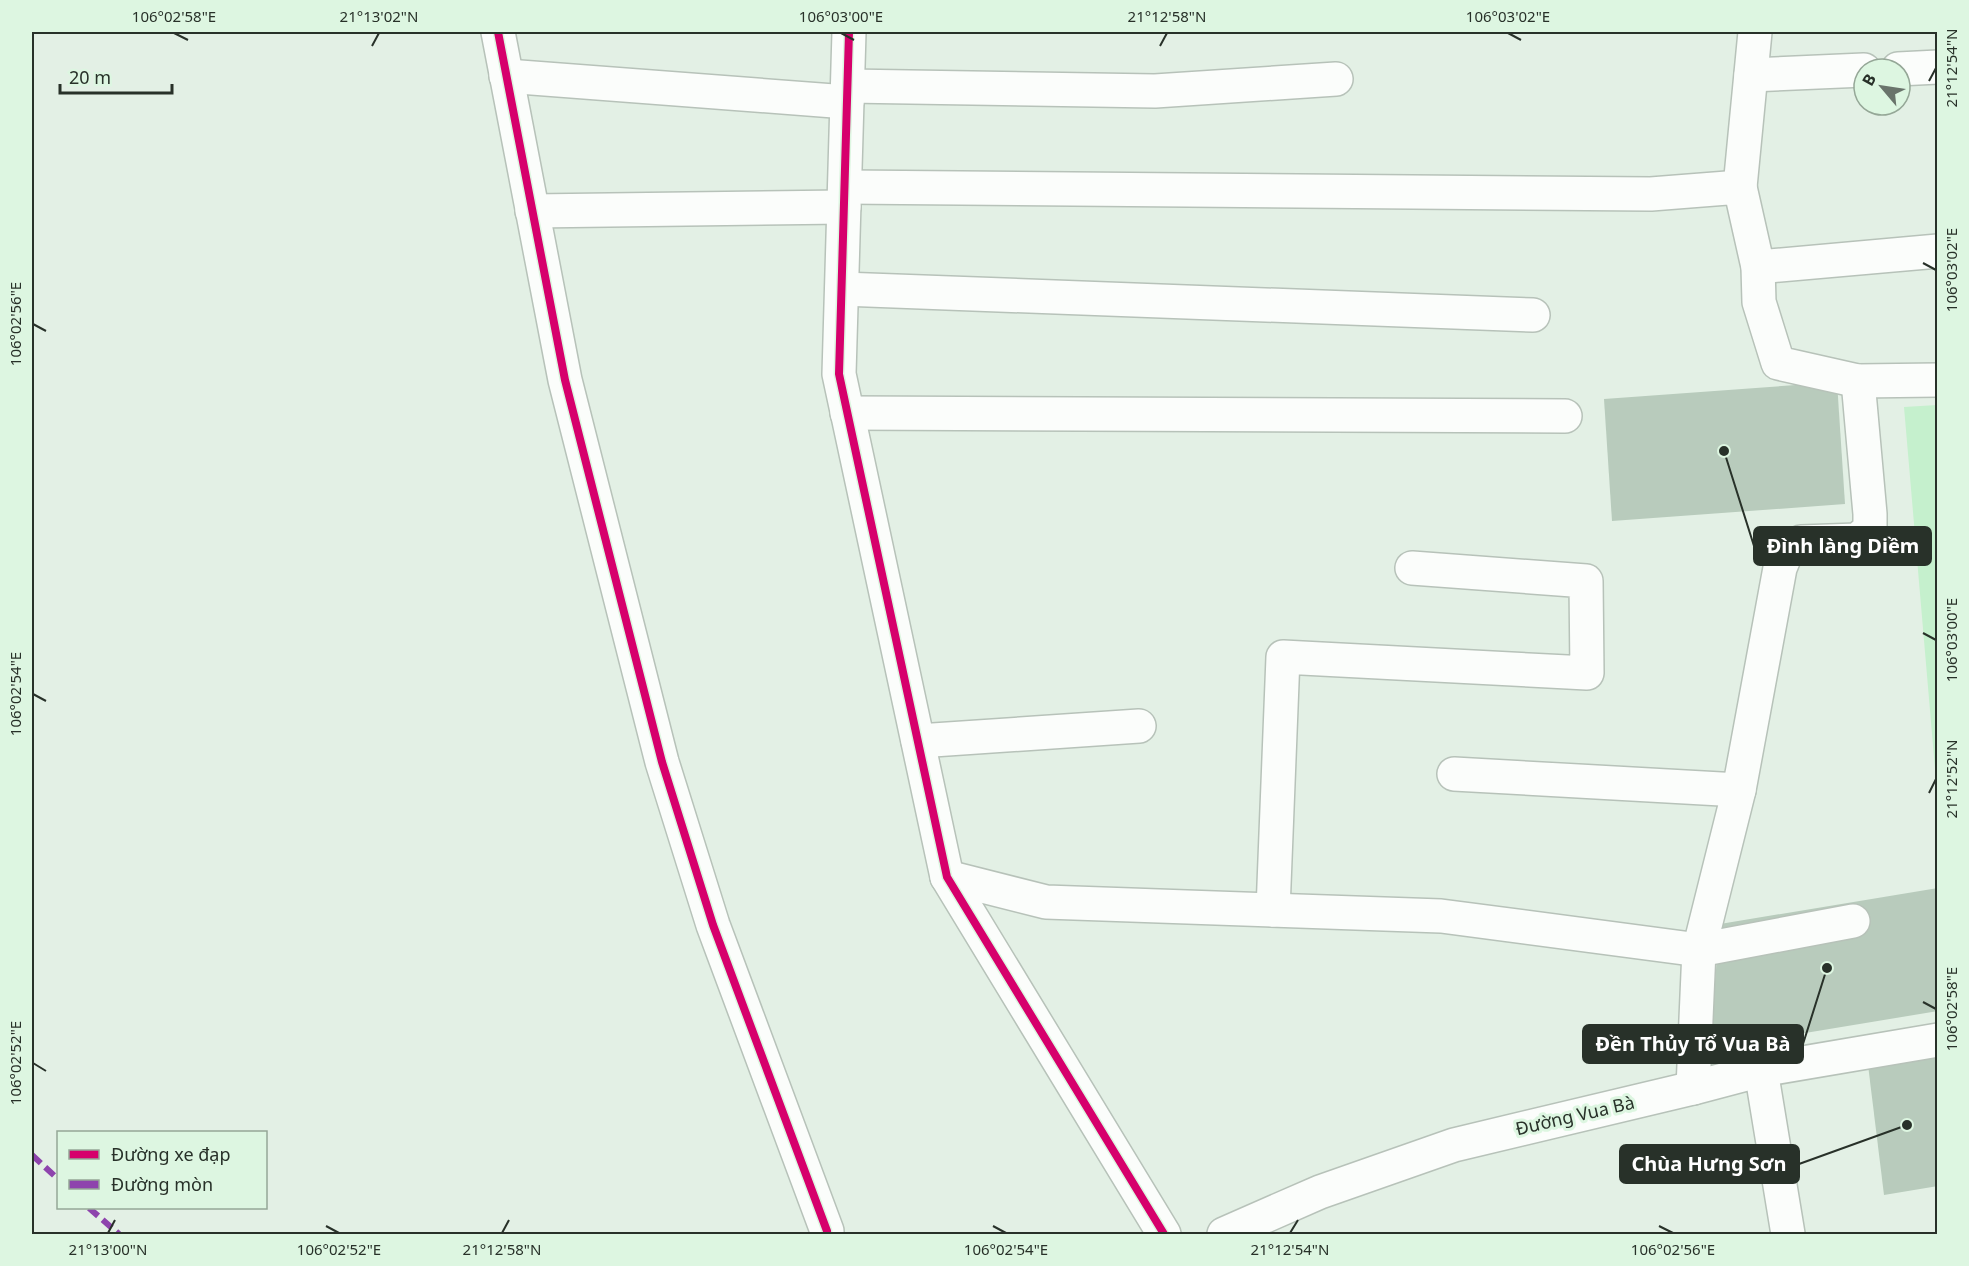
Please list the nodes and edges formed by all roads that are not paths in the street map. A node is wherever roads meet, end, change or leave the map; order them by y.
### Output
1 (498, 32) edge
2 (849, 32) edge
3 (1755, 32) edge
4 (1938, 68) edge
5 (1912, 69) edge
6 (1852, 71) edge
7 (1751, 75) junction
8 (506, 76) junction
9 (1336, 79) dead end
10 (848, 94) junction
11 (1740, 187) junction
12 (844, 197) junction
13 (532, 211) junction
14 (1938, 252) edge
15 (1758, 267) junction
16 (842, 289) junction
17 (1533, 315) dead end
18 (1938, 380) edge
19 (1858, 381) junction
20 (847, 413) junction
21 (1565, 416) dead end
22 (1412, 568) dead end
23 (1139, 726) dead end
24 (918, 741) junction
25 (1454, 774) dead end
26 (1739, 790) junction
27 (947, 877) junction
28 (1273, 910) junction
29 (1853, 921) dead end
30 (1699, 950) junction
31 (1938, 1040) edge
32 (1761, 1070) junction
33 (1693, 1088) junction
34 (827, 1231) dead end
35 (1164, 1234) edge
36 (1224, 1234) edge
37 (1788, 1234) edge

1 - 8 street
2 - 10 street
3 - 7 street
4 - 5 street
6 - 7 street
7 - 11 street
8 - 10 street
8 - 13 street
9 - 10 street
10 - 12 street
11 - 12 street
11 - 15 street
12 - 13 street
12 - 16 street
13 - 34 street
14 - 15 street
15 - 19 street
16 - 17 street
16 - 20 street
18 - 19 street
19 - 26 street
20 - 21 street
20 - 24 street
22 - 28 street
23 - 24 street
24 - 27 street
25 - 26 street
26 - 30 street
27 - 28 street
27 - 35 street
28 - 30 street
29 - 30 street
30 - 33 street
31 - 32 street, Đường Vua Bà
32 - 33 street, Đường Vua Bà
32 - 37 street
33 - 36 street, Đường Vua Bà

